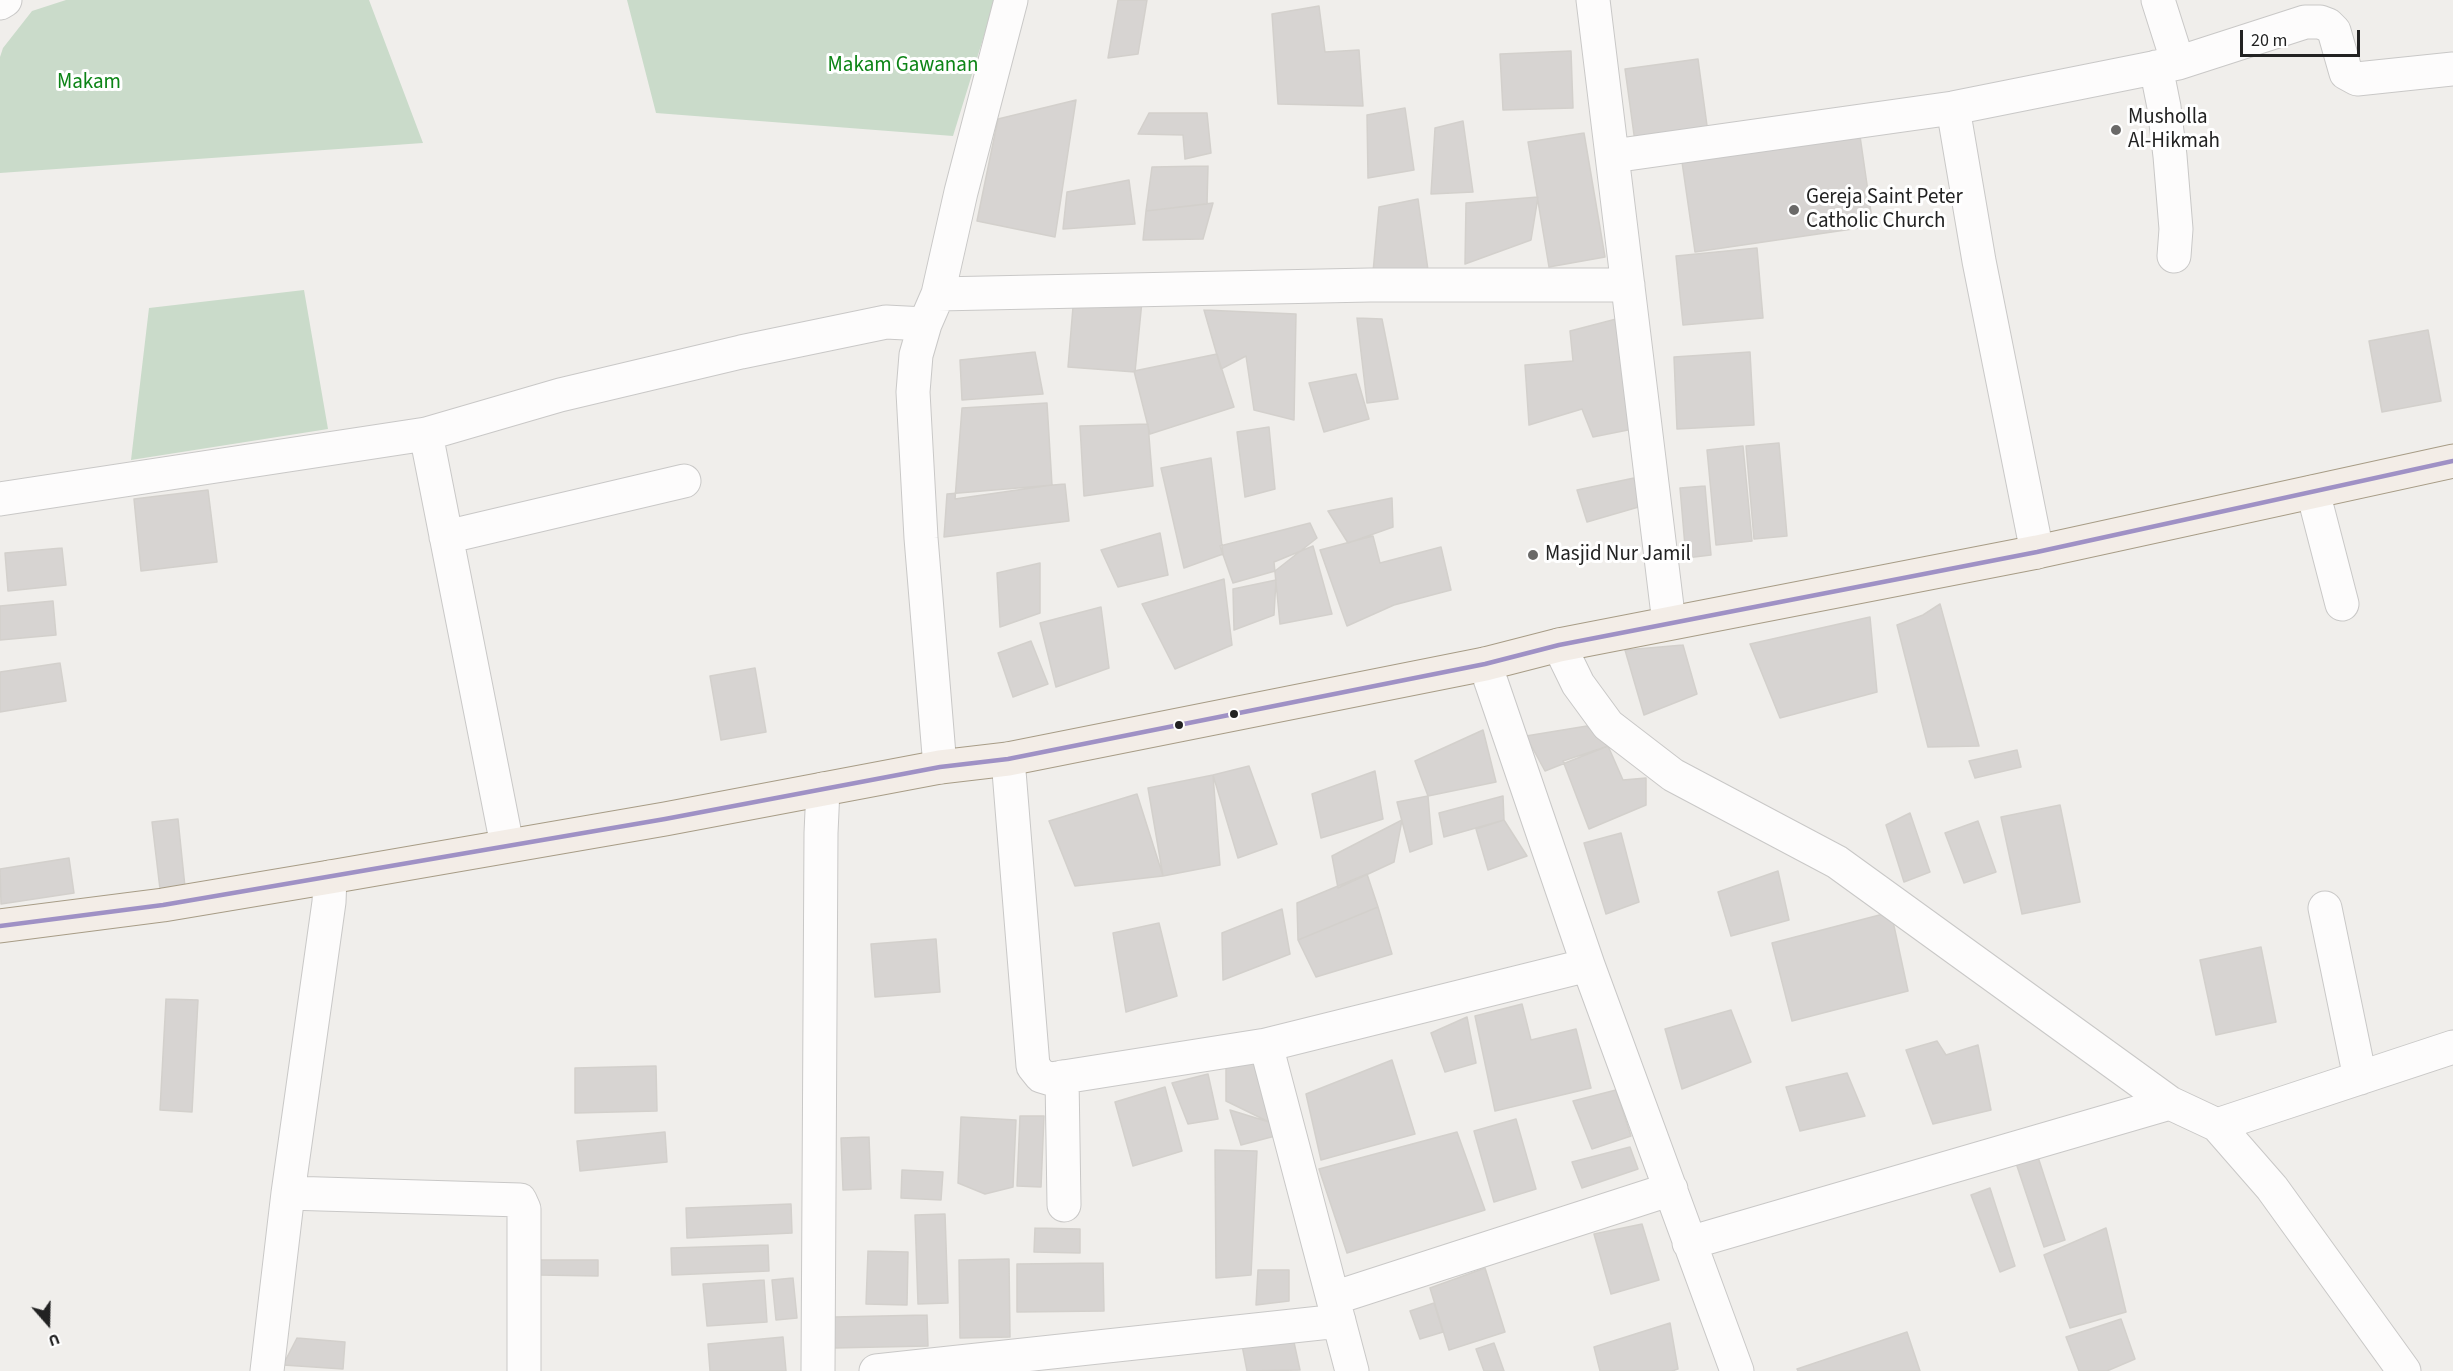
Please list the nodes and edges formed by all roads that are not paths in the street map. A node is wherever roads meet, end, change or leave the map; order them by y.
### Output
1 (5, 0) edge
2 (1011, 0) edge
3 (1593, 0) edge
4 (2158, 0) edge
5 (0, 3) edge
6 (2167, 65) junction
7 (2453, 69) edge
8 (1953, 108) junction
9 (1613, 156) junction
10 (2174, 256) dead end
11 (1628, 285) junction
12 (938, 294) junction
13 (925, 324) junction
14 (426, 435) junction
15 (2453, 461) edge
16 (684, 481) dead end
17 (2313, 492) junction
18 (0, 499) edge
19 (446, 537) junction
20 (2037, 552) junction
21 (2342, 604) dead end
22 (1669, 624) junction
23 (1559, 645) junction
24 (1485, 664) junction
25 (1008, 759) junction
26 (940, 767) junction
27 (823, 789) junction
28 (507, 845) junction
29 (330, 877) junction
30 (2325, 908) dead end
31 (0, 926) edge
32 (1588, 965) junction
33 (1266, 1045) junction
34 (2453, 1047) edge
35 (1062, 1077) junction
36 (2360, 1078) junction
37 (2170, 1103) junction
38 (2217, 1125) junction
39 (1671, 1189) junction
40 (288, 1193) junction
41 (1064, 1205) dead end
42 (1689, 1243) junction
43 (1336, 1309) junction
44 (267, 1371) edge
45 (524, 1371) edge
46 (818, 1371) edge
47 (876, 1371) edge
48 (1352, 1371) edge
49 (1737, 1371) edge
50 (2404, 1371) edge

1 - 5 street
2 - 12 street
3 - 9 street
4 - 6 street
6 - 7 street
6 - 8 street
6 - 10 street
8 - 9 street
8 - 20 street
9 - 11 street
11 - 12 street
11 - 22 street
12 - 13 street
13 - 14 street
13 - 26 street
14 - 18 street
14 - 19 street
15 - 17 main road
16 - 19 street
17 - 20 main road
17 - 21 street
19 - 28 street
20 - 22 main road
22 - 23 main road
23 - 24 main road
23 - 37 street
24 - 25 main road
24 - 32 street
25 - 26 main road
25 - 35 street
26 - 27 main road
27 - 28 main road
27 - 46 street
28 - 29 main road
29 - 31 main road
29 - 40 street
30 - 36 street
32 - 33 street
32 - 39 street
33 - 35 street
33 - 43 street
34 - 36 street
35 - 41 street
36 - 38 street
37 - 38 street
37 - 42 street
38 - 50 street
39 - 42 street
39 - 43 street
40 - 44 street
40 - 45 street
42 - 49 street
43 - 47 street
43 - 48 street

